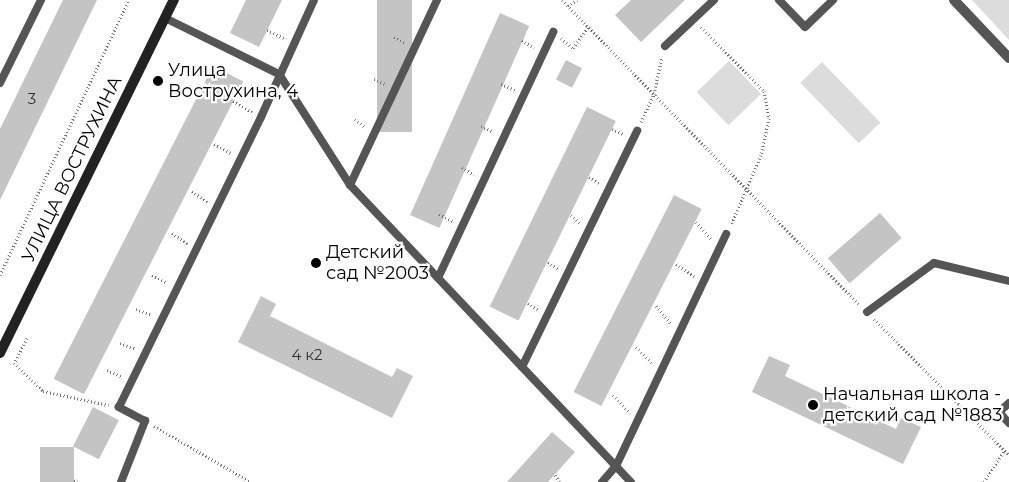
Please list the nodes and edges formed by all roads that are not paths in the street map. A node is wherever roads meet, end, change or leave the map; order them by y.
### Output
1 (41, 0) edge
2 (174, 0) edge
3 (314, 0) edge
4 (437, 0) edge
5 (714, 0) edge
6 (780, 0) edge
7 (833, 0) edge
8 (954, 0) edge
9 (165, 18) junction
10 (553, 32) road end
11 (665, 46) road end
12 (1009, 58) edge
13 (279, 74) junction
14 (0, 83) edge
15 (637, 131) road end
16 (350, 185) junction
17 (726, 234) road end
18 (438, 278) junction
19 (1009, 281) edge
20 (867, 312) road end
21 (0, 351) edge
22 (522, 367) junction
23 (1009, 403) edge
24 (1009, 423) edge
25 (616, 466) junction
26 (121, 482) edge
27 (602, 482) edge
28 (631, 482) edge

1 - 14 lane
2 - 9 street, УЛИЦА ВОСТРУХИНА
3 - 13 lane
4 - 16 lane
5 - 11 lane
6 - 7 lane
8 - 12 street
9 - 13 lane
9 - 21 street, УЛИЦА ВОСТРУХИНА
10 - 18 lane
13 - 16 lane
13 - 26 lane
15 - 22 lane
16 - 18 lane
17 - 25 lane
18 - 22 lane
19 - 20 lane
22 - 25 lane
23 - 24 lane
25 - 27 lane
25 - 28 lane

